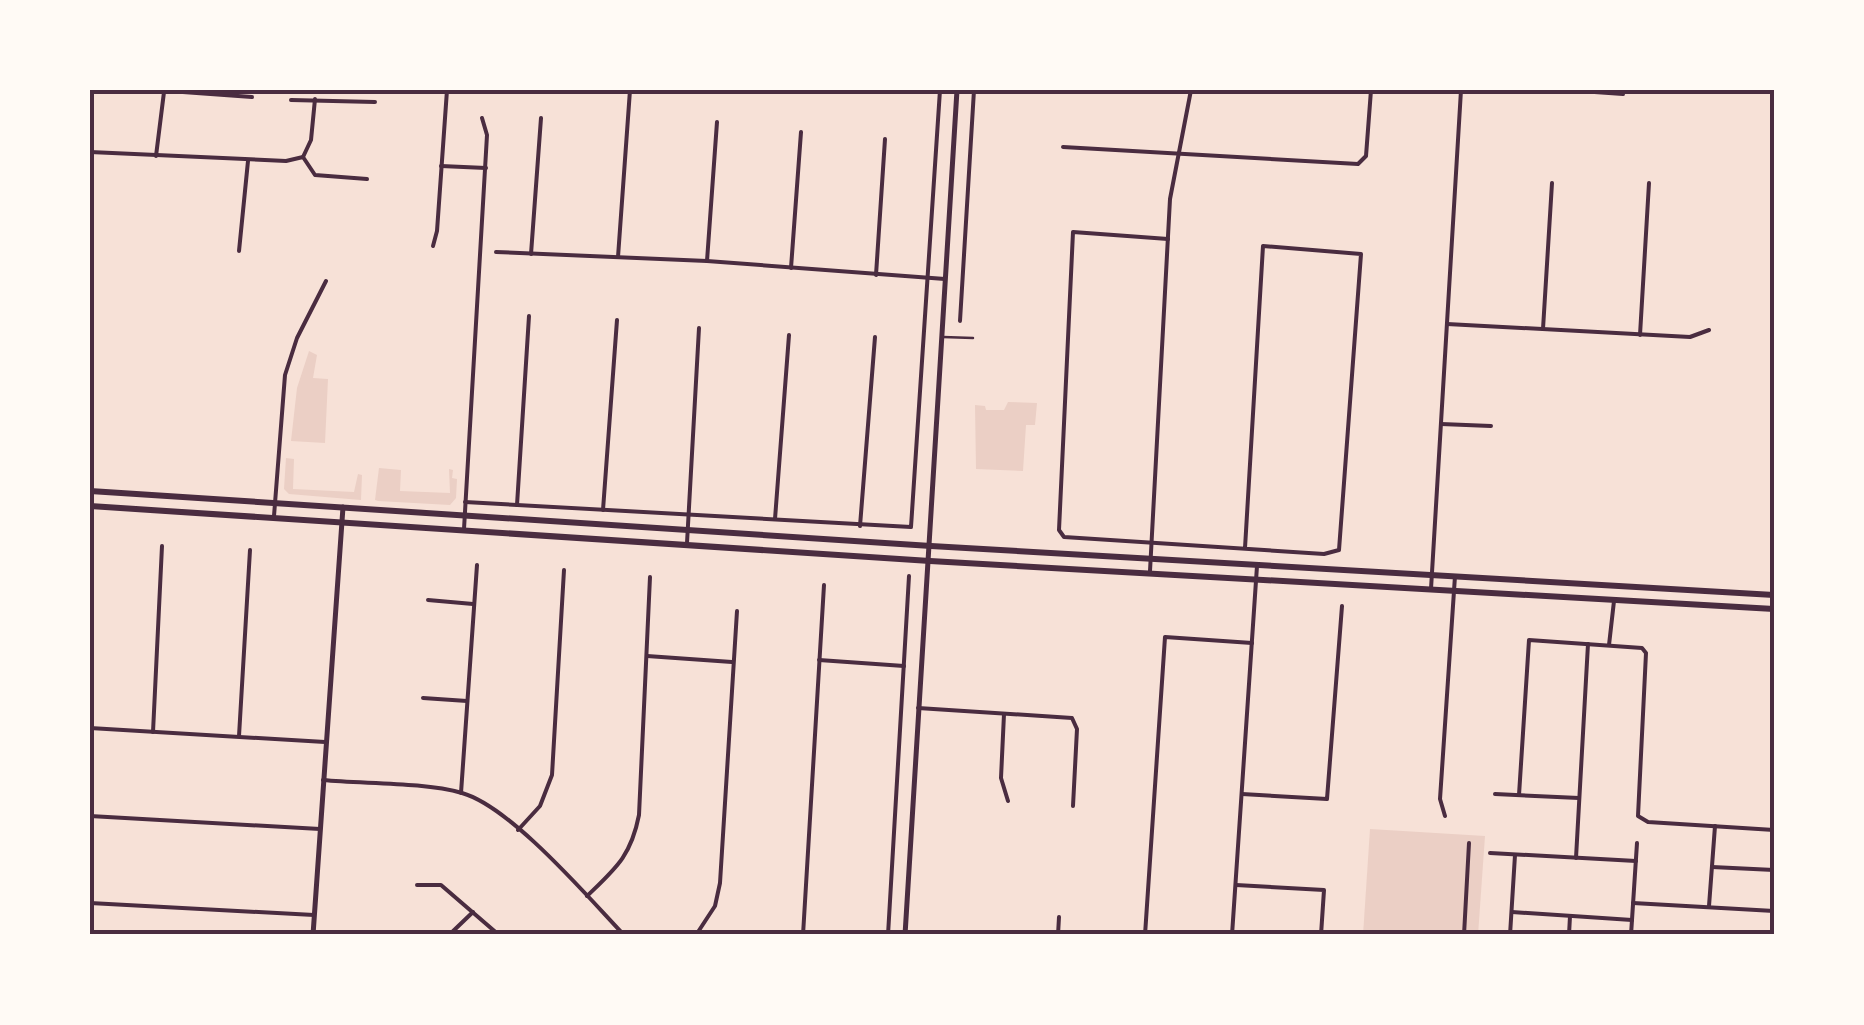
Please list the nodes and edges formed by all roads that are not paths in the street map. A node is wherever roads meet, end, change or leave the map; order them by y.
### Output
1 (155, 90) edge
2 (447, 90) edge
3 (630, 90) edge
4 (940, 90) edge
5 (957, 90) edge
6 (974, 90) edge
7 (1191, 90) edge
8 (1371, 90) edge
9 (1461, 90) edge
10 (1566, 90) edge
11 (164, 92) edge
12 (1623, 94) dead end
13 (252, 98) dead end
14 (315, 99) junction
15 (291, 100) dead end
16 (375, 102) dead end
17 (482, 118) dead end
18 (541, 118) dead end
19 (716, 122) dead end
20 (801, 132) dead end
21 (885, 139) dead end
22 (1063, 147) dead end
23 (90, 152) edge
24 (1180, 153) junction
25 (156, 156) junction
26 (303, 157) junction
27 (248, 159) junction
28 (441, 166) junction
29 (486, 168) junction
30 (367, 179) dead end
31 (1552, 183) dead end
32 (1649, 184) dead end
33 (1168, 239) junction
34 (433, 246) dead end
35 (239, 251) dead end
36 (496, 252) dead end
37 (532, 254) junction
38 (618, 257) junction
39 (707, 261) junction
40 (792, 268) junction
41 (876, 274) junction
42 (928, 278) junction
43 (945, 278) junction
44 (326, 281) dead end
45 (529, 316) dead end
46 (617, 320) dead end
47 (960, 321) dead end
48 (1447, 324) junction
49 (699, 328) dead end
50 (1543, 329) junction
51 (1709, 330) dead end
52 (788, 335) dead end
53 (1640, 335) junction
54 (875, 337) dead end
55 (942, 337) junction
56 (973, 338) dead end
57 (1441, 424) junction
58 (1491, 426) dead end
59 (90, 491) edge
60 (274, 502) junction
61 (466, 502) junction
62 (517, 505) junction
63 (90, 506) edge
64 (343, 507) junction
65 (603, 510) junction
66 (688, 514) junction
67 (464, 515) junction
68 (274, 516) junction
69 (775, 519) junction
70 (342, 521) junction
71 (860, 526) junction
72 (464, 529) junction
73 (688, 529) junction
74 (687, 543) junction
75 (1151, 543) junction
76 (162, 546) dead end
77 (931, 546) junction
78 (1245, 548) junction
79 (250, 550) dead end
80 (1063, 552) junction
81 (1150, 557) junction
82 (930, 561) junction
83 (1258, 563) junction
84 (477, 565) dead end
85 (1062, 567) junction
86 (564, 570) dead end
87 (1150, 572) junction
88 (910, 576) dead end
89 (1432, 576) junction
90 (1455, 576) junction
91 (650, 577) dead end
92 (1256, 578) junction
93 (824, 585) dead end
94 (1614, 587) junction
95 (1431, 589) junction
96 (1454, 591) junction
97 (1774, 595) edge
98 (428, 600) dead end
99 (1614, 602) junction
100 (474, 604) junction
101 (1342, 606) dead end
102 (1774, 609) edge
103 (737, 611) dead end
104 (1252, 643) junction
105 (1588, 644) junction
106 (1610, 646) junction
107 (647, 656) junction
108 (819, 660) junction
109 (732, 662) junction
110 (904, 666) junction
111 (423, 698) dead end
112 (467, 700) junction
113 (918, 708) junction
114 (1004, 714) junction
115 (90, 728) edge
116 (153, 732) junction
117 (239, 736) junction
118 (326, 742) junction
119 (323, 780) junction
120 (462, 793) junction
121 (1242, 794) junction
122 (1495, 794) dead end
123 (1519, 795) junction
124 (1579, 798) junction
125 (1008, 801) dead end
126 (1073, 806) dead end
127 (90, 816) edge
128 (1445, 816) dead end
129 (1714, 826) junction
130 (321, 830) junction
131 (518, 830) junction
132 (1774, 830) edge
133 (1469, 843) dead end
134 (1637, 843) dead end
135 (1490, 853) dead end
136 (1515, 855) junction
137 (1576, 858) junction
138 (1636, 861) junction
139 (1712, 866) junction
140 (1774, 870) edge
141 (1236, 884) junction
142 (417, 885) dead end
143 (587, 896) junction
144 (90, 902) edge
145 (1633, 902) junction
146 (1709, 906) junction
147 (1774, 911) edge
148 (473, 912) junction
149 (1512, 912) junction
150 (314, 915) junction
151 (1570, 916) junction
152 (1059, 918) dead end
153 (1632, 920) junction
154 (313, 935) edge
155 (450, 935) edge
156 (499, 935) edge
157 (624, 935) edge
158 (696, 935) edge
159 (802, 935) edge
160 (888, 935) edge
161 (905, 935) edge
162 (1058, 935) edge
163 (1145, 935) edge
164 (1232, 935) edge
165 (1321, 935) edge
166 (1464, 935) edge
167 (1510, 935) edge
168 (1569, 935) edge
169 (1631, 935) edge

1 - 11 street
2 - 28 street
3 - 38 street
4 - 42 street
5 - 43 street
6 - 47 street
7 - 24 street
8 - 24 street
9 - 48 street
10 - 12 street
11 - 13 street
11 - 25 street
14 - 15 street
14 - 16 street
14 - 26 street
17 - 29 street
18 - 37 street
19 - 39 street
20 - 40 street
21 - 41 street
22 - 24 street
23 - 25 street
24 - 33 street
25 - 27 street
26 - 27 street
26 - 30 street
27 - 35 street
28 - 29 street
28 - 34 street
29 - 61 street
31 - 50 street
32 - 53 street
33 - 75 street
33 - 75 street
36 - 37 street
37 - 38 street
38 - 39 street
39 - 40 street
40 - 41 street
41 - 42 street
42 - 43 street
42 - 71 street
43 - 55 street
44 - 60 street
45 - 62 street
46 - 65 street
48 - 50 street
48 - 57 street
49 - 66 street
50 - 53 street
51 - 53 street
52 - 69 street
54 - 71 street
55 - 56 lane
55 - 77 street
57 - 58 street
57 - 89 street
59 - 60 main road
60 - 64 main road
60 - 68 street
61 - 62 street
61 - 67 street
62 - 65 street
63 - 68 main road
64 - 67 main road
64 - 70 street
65 - 66 street
66 - 69 street
66 - 73 street
67 - 72 street
67 - 73 main road
68 - 70 main road
69 - 71 street
70 - 72 main road
70 - 118 street
72 - 74 main road
73 - 74 street
73 - 77 main road
74 - 82 main road
75 - 78 street
75 - 81 street
76 - 116 street
77 - 80 main road
77 - 82 street
78 - 78 street
79 - 117 street
80 - 81 main road
80 - 85 main road
81 - 83 main road
81 - 87 street
82 - 85 main road
82 - 113 street
83 - 89 main road
83 - 92 street
84 - 100 street
85 - 87 main road
86 - 131 street
87 - 92 main road
88 - 110 street
89 - 90 main road
89 - 95 street
90 - 94 main road
90 - 96 street
91 - 107 street
92 - 95 main road
92 - 104 street
93 - 108 street
94 - 97 main road
94 - 99 main road
95 - 96 main road
96 - 99 main road
96 - 128 street
98 - 100 street
99 - 102 main road
99 - 106 street
100 - 112 street
101 - 121 street
103 - 109 street
104 - 121 street
104 - 163 street
105 - 106 street
105 - 123 street
105 - 124 street
106 - 129 street
107 - 109 street
107 - 143 street
108 - 110 street
108 - 159 street
109 - 158 street
110 - 160 street
111 - 112 street
112 - 120 street
113 - 114 street
113 - 161 street
114 - 125 street
114 - 126 street
115 - 116 street
116 - 117 street
117 - 118 street
118 - 119 street
119 - 120 street
119 - 130 street
120 - 131 street
121 - 141 street
122 - 123 street
123 - 124 street
124 - 137 street
127 - 130 street
129 - 132 street
129 - 139 street
130 - 150 street
131 - 143 street
133 - 166 street
134 - 138 street
135 - 136 street
136 - 137 street
136 - 149 street
137 - 138 street
138 - 145 street
139 - 140 street
139 - 146 street
141 - 164 street
141 - 165 street
142 - 148 street
143 - 157 street
144 - 150 street
145 - 146 street
145 - 153 street
146 - 147 street
148 - 155 street
148 - 156 street
149 - 151 street
149 - 167 street
150 - 154 street
151 - 153 street
151 - 168 street
152 - 162 street
153 - 169 street

